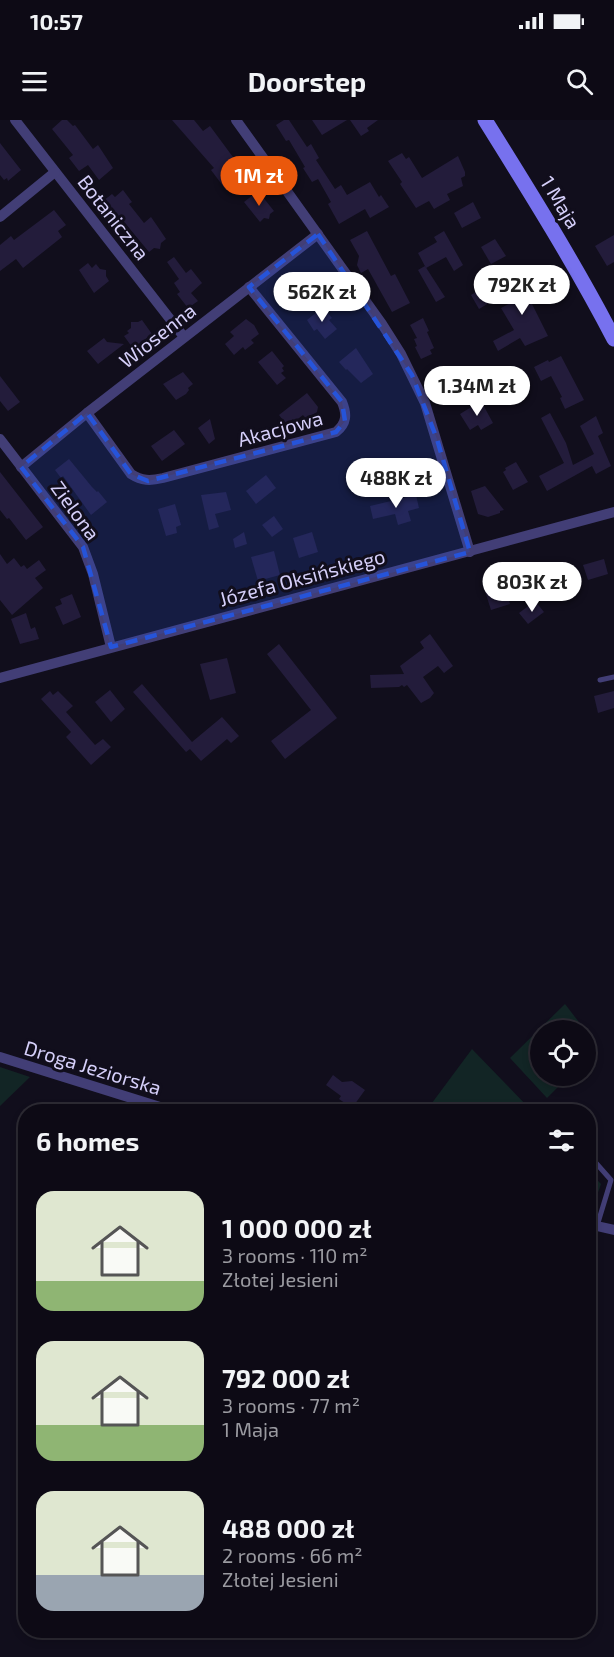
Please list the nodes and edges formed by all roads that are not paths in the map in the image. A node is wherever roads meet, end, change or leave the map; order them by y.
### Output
1 (236, 120) edge
2 (486, 120) edge
3 (21, 122) edge
4 (56, 172) junction
5 (0, 217) edge
6 (318, 234) junction
7 (249, 287) junction
8 (184, 337) junction
9 (614, 339) edge
10 (87, 413) junction
11 (0, 439) edge
12 (21, 467) junction
13 (614, 512) edge
14 (470, 552) junction
15 (111, 646) junction
16 (614, 677) edge
17 (0, 678) edge
18 (600, 680) dead end
19 (0, 1057) edge
20 (150, 1104) edge
21 (596, 1163) edge
22 (596, 1216) edge
23 (596, 1226) edge
24 (614, 1230) edge

1 - 6 street
2 - 9 main road, 1 Maja
3 - 4 street, Botaniczna
4 - 5 street
4 - 8 street, Botaniczna
6 - 7 street, Wiosenna
6 - 14 street
7 - 8 street, Wiosenna
7 - 10 street, Akacjowa
8 - 10 street, Wiosenna
10 - 12 street, Wiosenna
11 - 12 street, Zielona
12 - 15 street, Zielona
13 - 14 street, Józefa Oksińskiego
14 - 15 street, Józefa Oksińskiego
15 - 17 street, Józefa Oksińskiego
16 - 18 lane
19 - 20 street, Droga Jeziorska
21 - 22 lane
23 - 24 street

